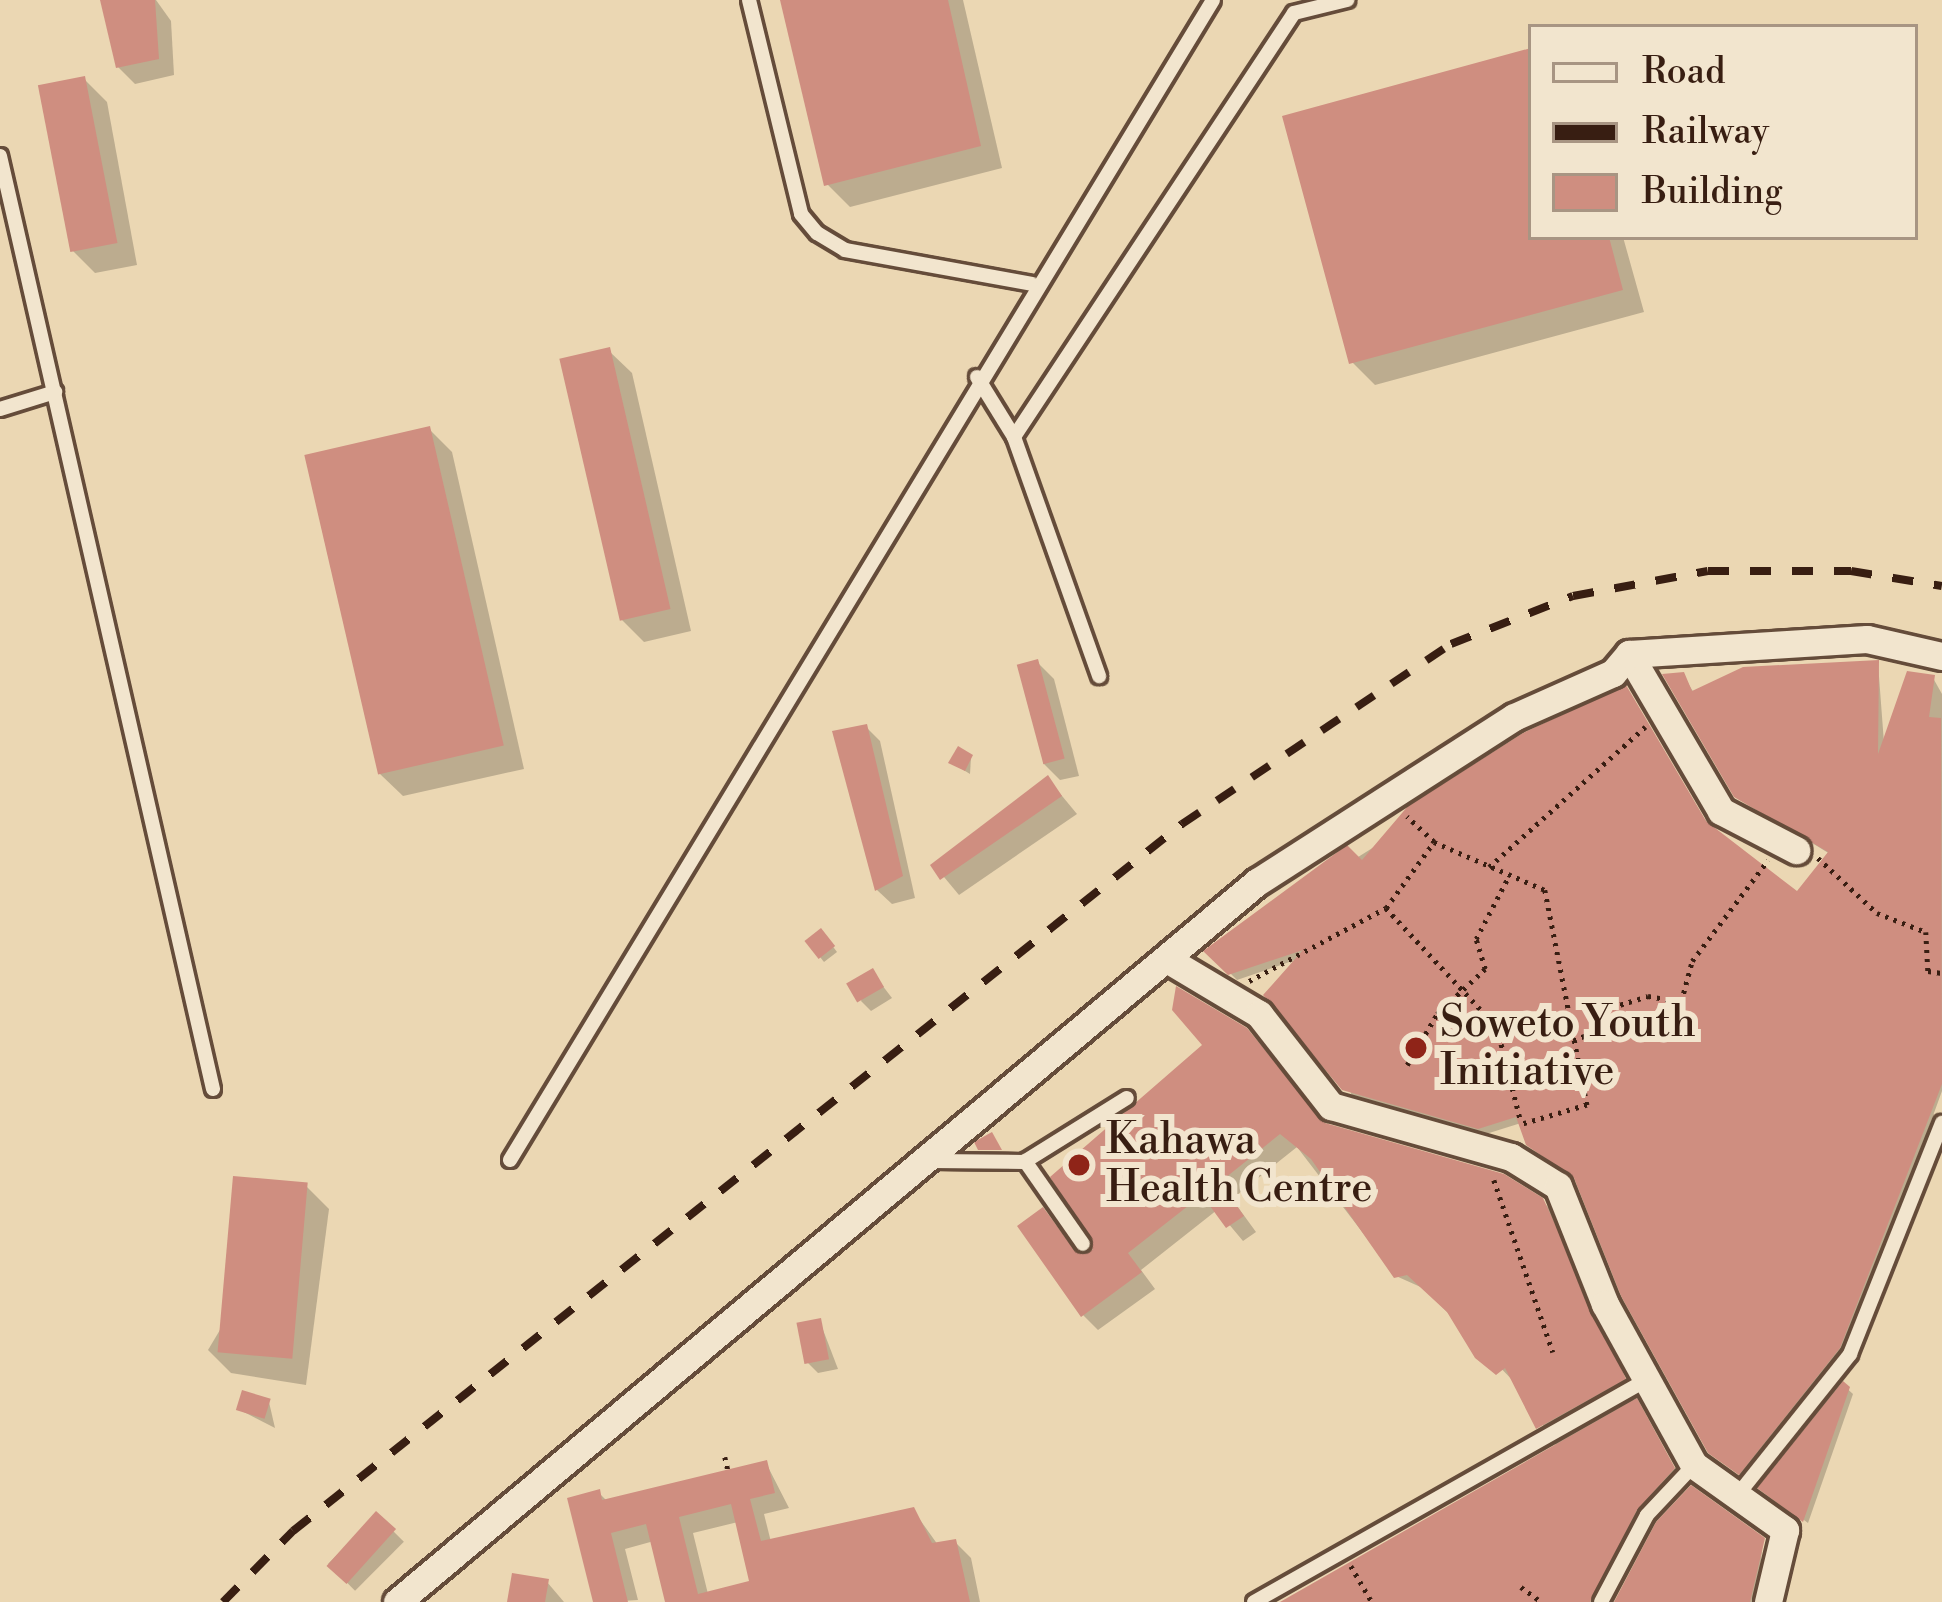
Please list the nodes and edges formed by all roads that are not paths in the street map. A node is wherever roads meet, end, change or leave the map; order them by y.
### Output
1 (749, 0) edge
2 (1213, 0) edge
3 (1347, 0) edge
4 (0, 156) edge
5 (1032, 284) junction
6 (977, 377) junction
7 (55, 392) junction
8 (0, 410) edge
9 (1015, 437) junction
10 (1629, 654) junction
11 (1942, 656) edge
12 (1099, 676) dead end
13 (1791, 848) road end
14 (1170, 961) junction
15 (213, 1089) dead end
16 (1126, 1098) dead end
17 (1942, 1123) edge
18 (510, 1160) dead end
19 (932, 1161) junction
20 (1025, 1161) junction
21 (1083, 1244) dead end
22 (1646, 1380) junction
23 (1694, 1465) junction
24 (1736, 1497) junction
25 (397, 1602) edge
26 (1254, 1602) edge
27 (1601, 1602) edge
28 (1768, 1602) edge

1 - 5 lane
2 - 5 lane
3 - 9 lane
4 - 7 lane
5 - 6 lane
6 - 9 lane
6 - 18 lane
7 - 8 lane
7 - 15 lane
9 - 12 lane
10 - 11 street
10 - 13 street
10 - 14 street
14 - 19 street
14 - 22 street
16 - 20 lane
17 - 24 lane
19 - 20 lane
19 - 25 street
20 - 21 lane
22 - 23 street
22 - 26 lane
23 - 24 street
23 - 27 lane
24 - 28 street

